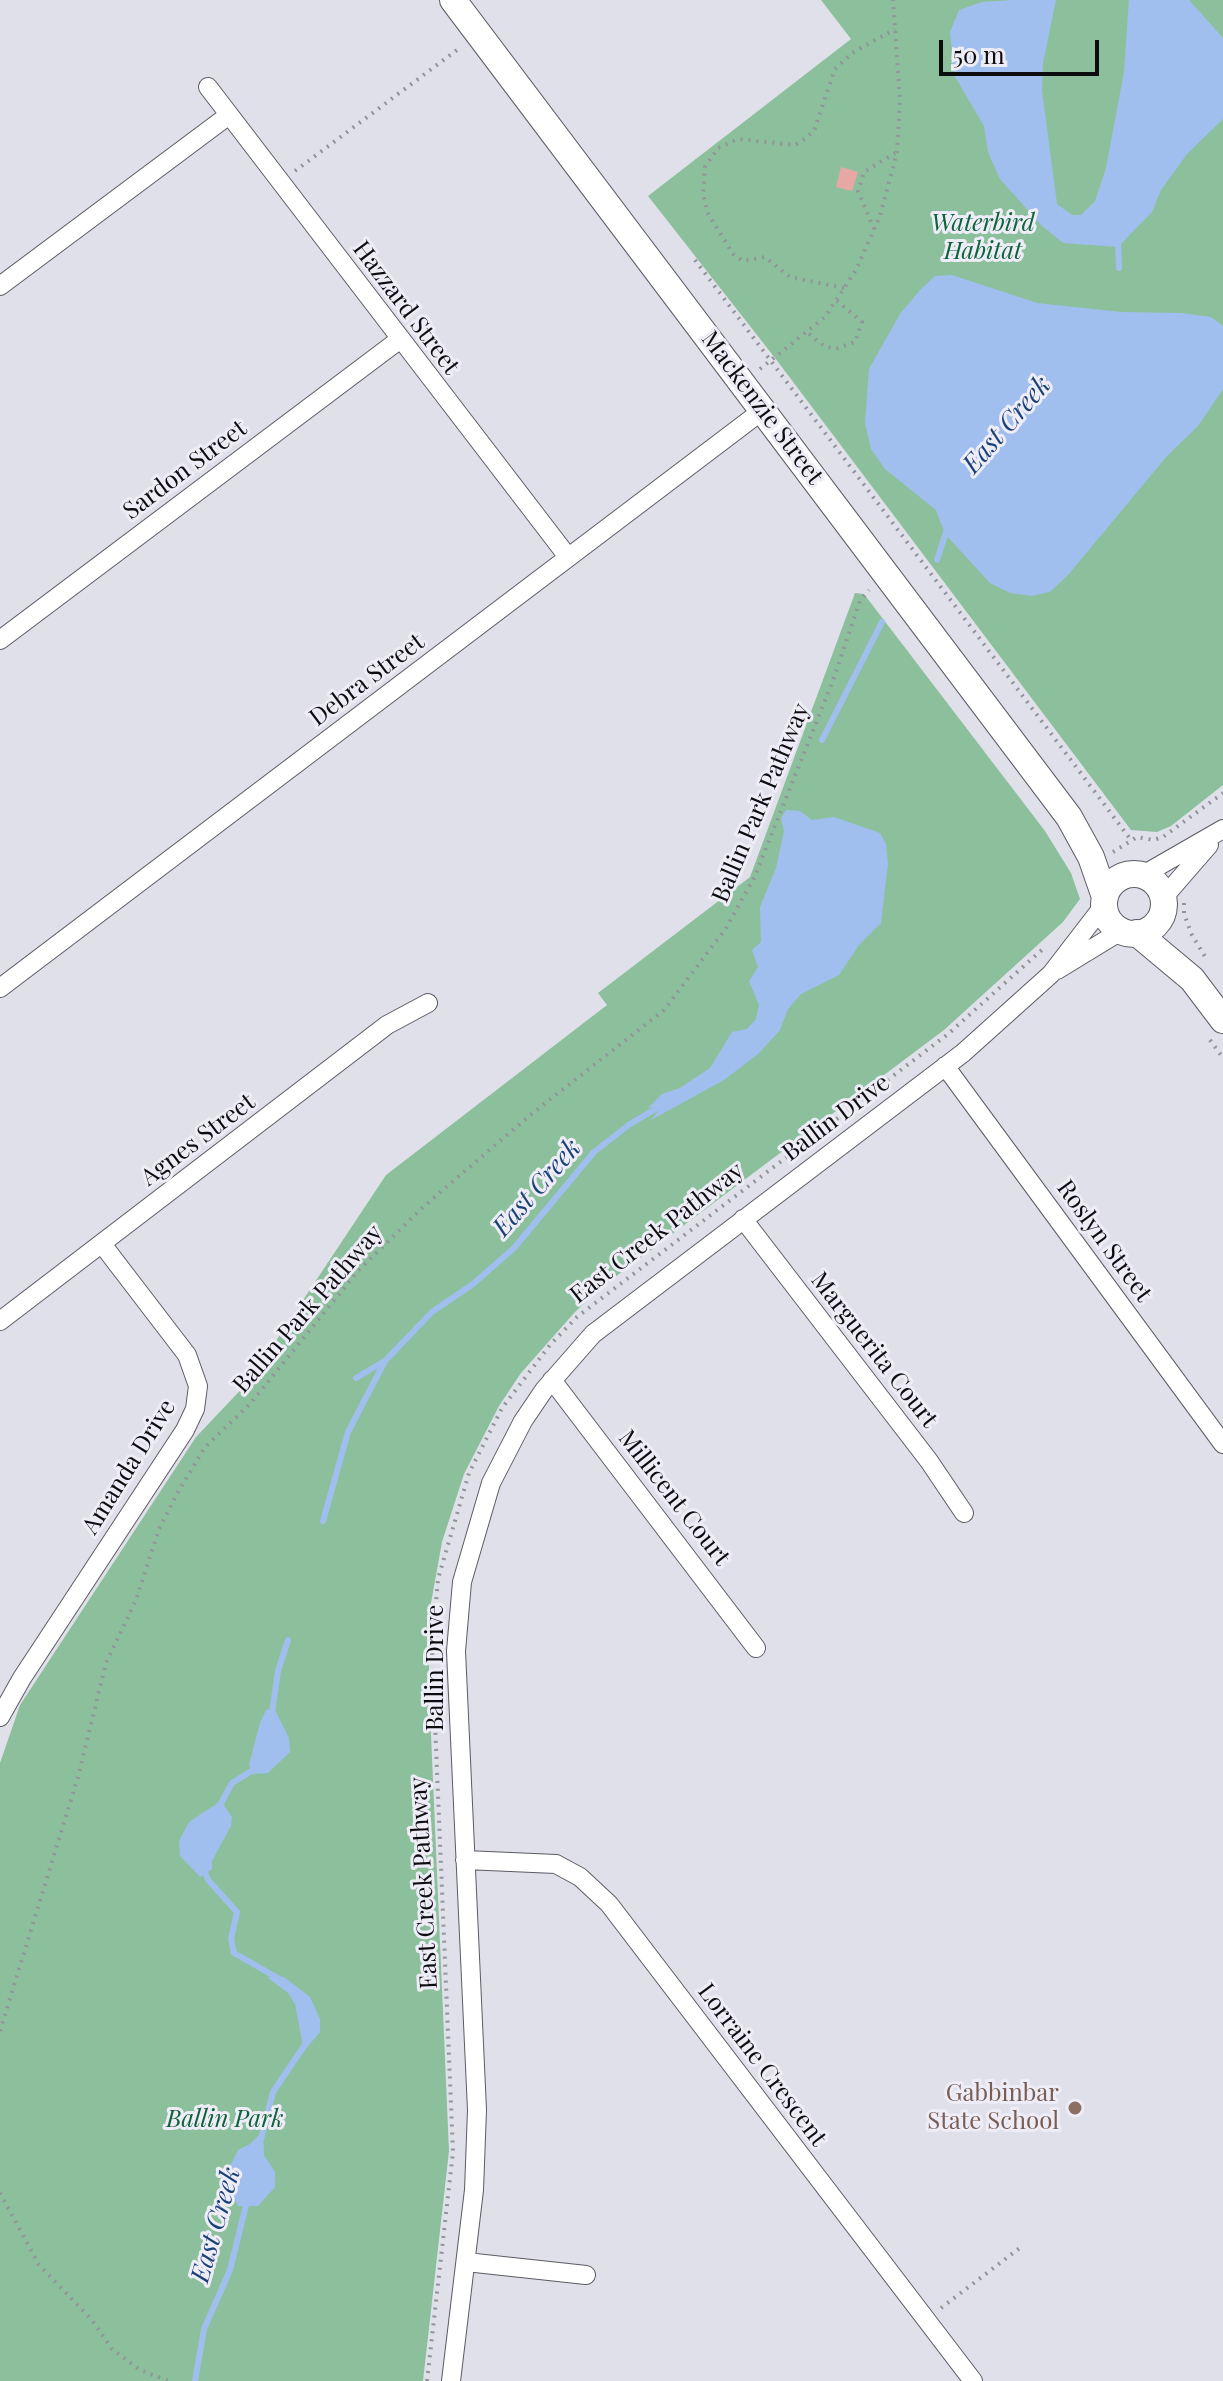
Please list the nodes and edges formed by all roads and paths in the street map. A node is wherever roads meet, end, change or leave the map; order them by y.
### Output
1 (453, 0) edge
2 (893, 0) edge
3 (895, 29) junction
4 (479, 34) junction
5 (208, 87) dead end
6 (229, 115) junction
7 (897, 152) junction
8 (281, 182) junction
9 (874, 229) junction
10 (695, 260) dead end
11 (0, 286) edge
12 (844, 288) junction
13 (836, 300) junction
14 (809, 334) junction
15 (399, 340) junction
16 (771, 361) junction
17 (763, 410) junction
18 (568, 557) junction
19 (870, 588) dead end
20 (0, 640) edge
21 (1223, 793) edge
22 (1069, 817) junction
23 (1223, 831) edge
24 (1120, 847) junction
25 (1136, 874) junction
26 (1104, 901) junction
27 (1171, 901) junction
28 (1129, 932) junction
29 (1048, 945) dead end
30 (1200, 971) junction
31 (1051, 974) junction
32 (0, 988) edge
33 (428, 1003) dead end
34 (1223, 1020) edge
35 (945, 1066) junction
36 (743, 1219) junction
37 (102, 1244) junction
38 (0, 1321) edge
39 (552, 1380) junction
40 (1223, 1444) edge
41 (964, 1513) dead end
42 (756, 1648) dead end
43 (0, 1717) edge
44 (465, 1860) junction
45 (0, 2031) edge
46 (0, 2193) edge
47 (1021, 2247) dead end
48 (466, 2262) junction
49 (586, 2275) dead end
50 (926, 2319) junction
51 (169, 2381) edge
52 (427, 2381) edge
53 (451, 2381) edge
54 (973, 2381) edge

1 - 4 main road, Mackenzie Street
2 - 3 path
3 - 7 path
3 - 12 path
4 - 8 path
4 - 17 main road, Mackenzie Street
5 - 6 street, Hazzard Street
6 - 8 street, Hazzard Street
6 - 11 street
7 - 9 path
7 - 9 path
8 - 15 street, Hazzard Street
9 - 12 path
10 - 16 path
12 - 13 path
13 - 14 path
13 - 14 path
14 - 16 path
15 - 18 street, Hazzard Street
15 - 20 street, Sardon Street
16 - 24 path
17 - 18 street, Debra Street
17 - 22 main road, Mackenzie Street
18 - 32 street, Debra Street
19 - 45 path, Ballin Park Pathway
21 - 24 path
22 - 24 main road, Mackenzie Street
22 - 26 main road, Mackenzie Street
23 - 25 street
23 - 27 street
24 - 25 main road, Mackenzie Street
25 - 26 main road
25 - 27 main road
26 - 28 main road
26 - 31 street, Ballin Drive
27 - 28 main road
27 - 30 main road
27 - 30 path
28 - 30 main road
28 - 31 street, Ballin Drive
29 - 52 path, East Creek Pathway
30 - 34 main road
31 - 35 street, Ballin Drive
33 - 37 street, Agnes Street
35 - 36 street, Ballin Drive
35 - 40 street, Roslyn Street
36 - 39 street, Ballin Drive
36 - 41 street, Marguerita Court
37 - 38 street, Agnes Street
37 - 43 street, Amanda Drive
39 - 42 street, Millicent Court
39 - 44 street, Ballin Drive
44 - 48 street, Ballin Drive
44 - 50 street, Lorraine Crescent
46 - 51 path
47 - 50 path
48 - 49 street
48 - 53 street, Ballin Drive
50 - 54 street, Lorraine Crescent

